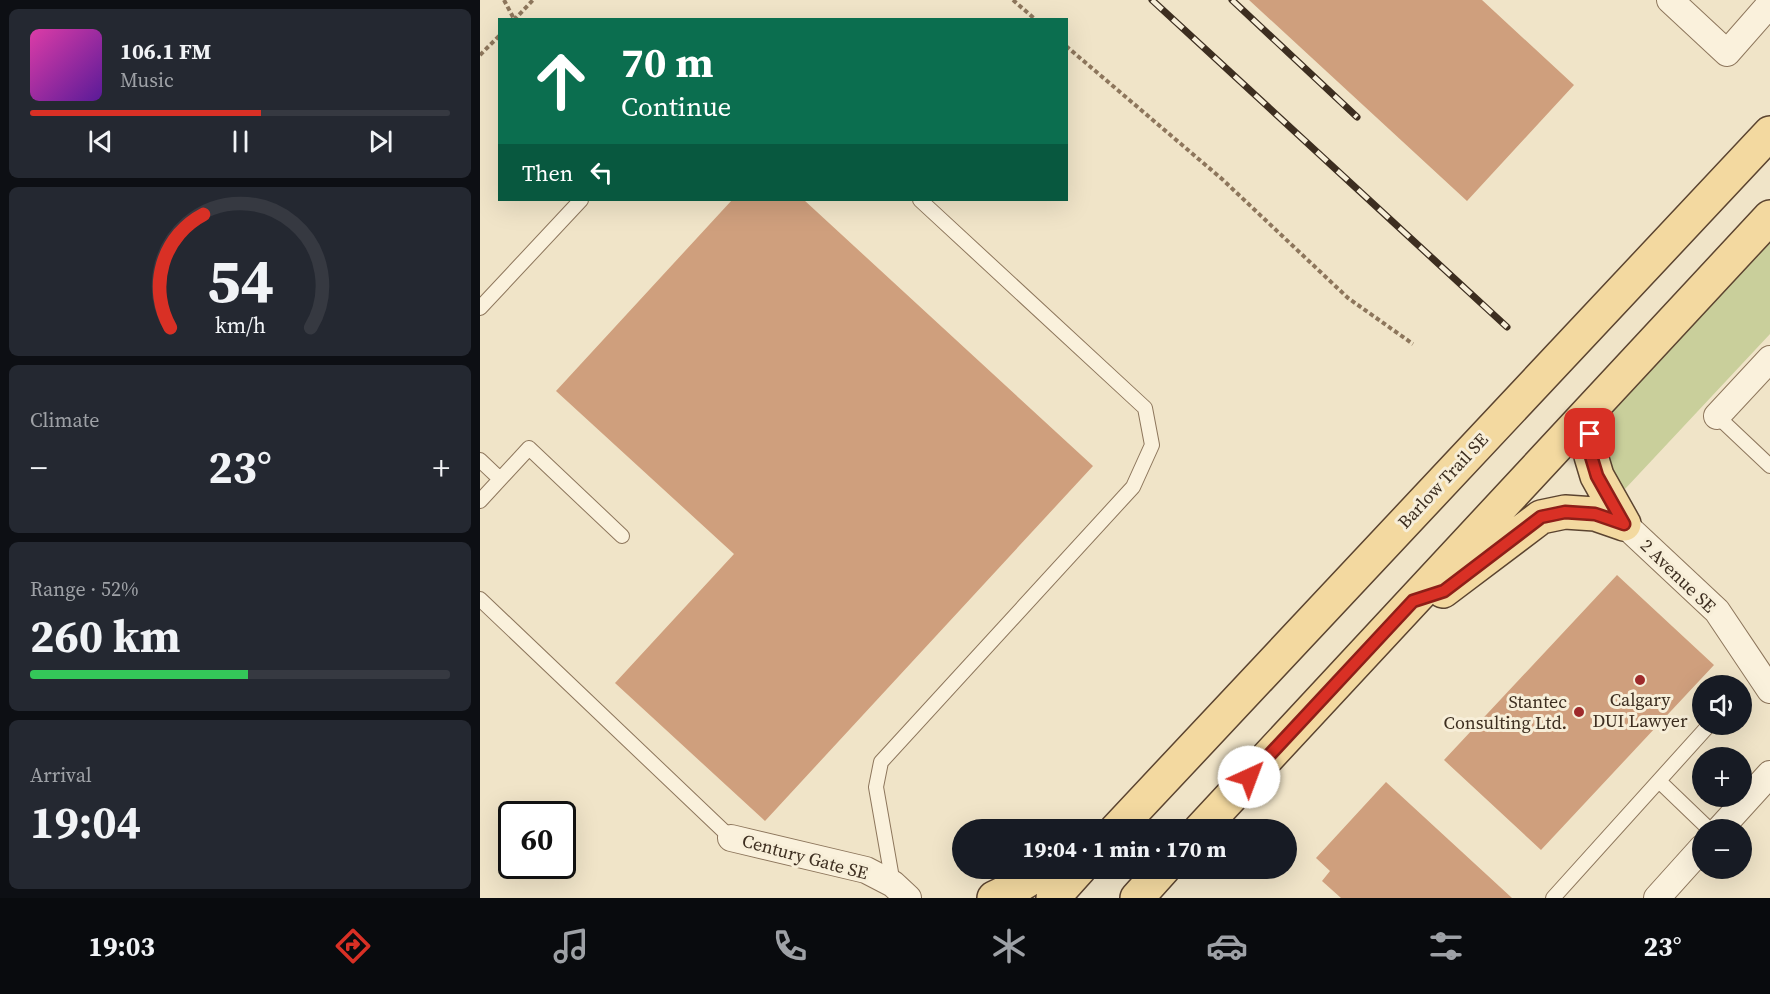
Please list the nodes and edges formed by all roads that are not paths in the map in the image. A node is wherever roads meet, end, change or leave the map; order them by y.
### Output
1 (1678, 3) edge
2 (1770, 4) edge
3 (1770, 133) edge
4 (580, 201) edge
5 (921, 201) edge
6 (1770, 217) edge
7 (480, 308) edge
8 (1770, 359) edge
9 (1589, 412) junction
10 (1717, 416) joint
11 (480, 460) edge
12 (1770, 466) edge
13 (500, 478) junction
14 (480, 501) edge
15 (1624, 524) junction
16 (622, 536) dead end
17 (480, 599) edge
18 (1413, 601) junction
19 (1770, 690) edge
20 (1700, 735) edge
21 (1178, 764) junction
22 (1770, 774) edge
23 (1659, 781) junction
24 (1107, 819) edge
25 (1126, 819) edge
26 (1210, 819) edge
27 (1699, 819) edge
28 (1729, 819) edge
29 (731, 837) joint
30 (1692, 859) edge
31 (1030, 879) edge
32 (1070, 879) edge
33 (1154, 879) edge
34 (901, 891) edge
35 (994, 898) edge
36 (1053, 898) edge
37 (1137, 898) edge
38 (1553, 898) edge
39 (1657, 898) edge

1 - 2 street
3 - 21 main road, Barlow Trail SE
4 - 7 lane
5 - 34 lane
6 - 9 main road
8 - 10 street
9 - 15 main road
9 - 18 main road
10 - 12 lane
11 - 13 lane
13 - 14 lane
13 - 16 lane
15 - 18 main road
15 - 19 street, 2 Avenue SE
17 - 29 lane
18 - 26 main road
20 - 23 lane
21 - 24 main road
21 - 25 main road, Barlow Trail SE
22 - 28 street
23 - 27 lane
23 - 38 lane
29 - 34 street, Century Gate SE
30 - 39 street
31 - 35 main road
32 - 36 main road
33 - 37 main road

